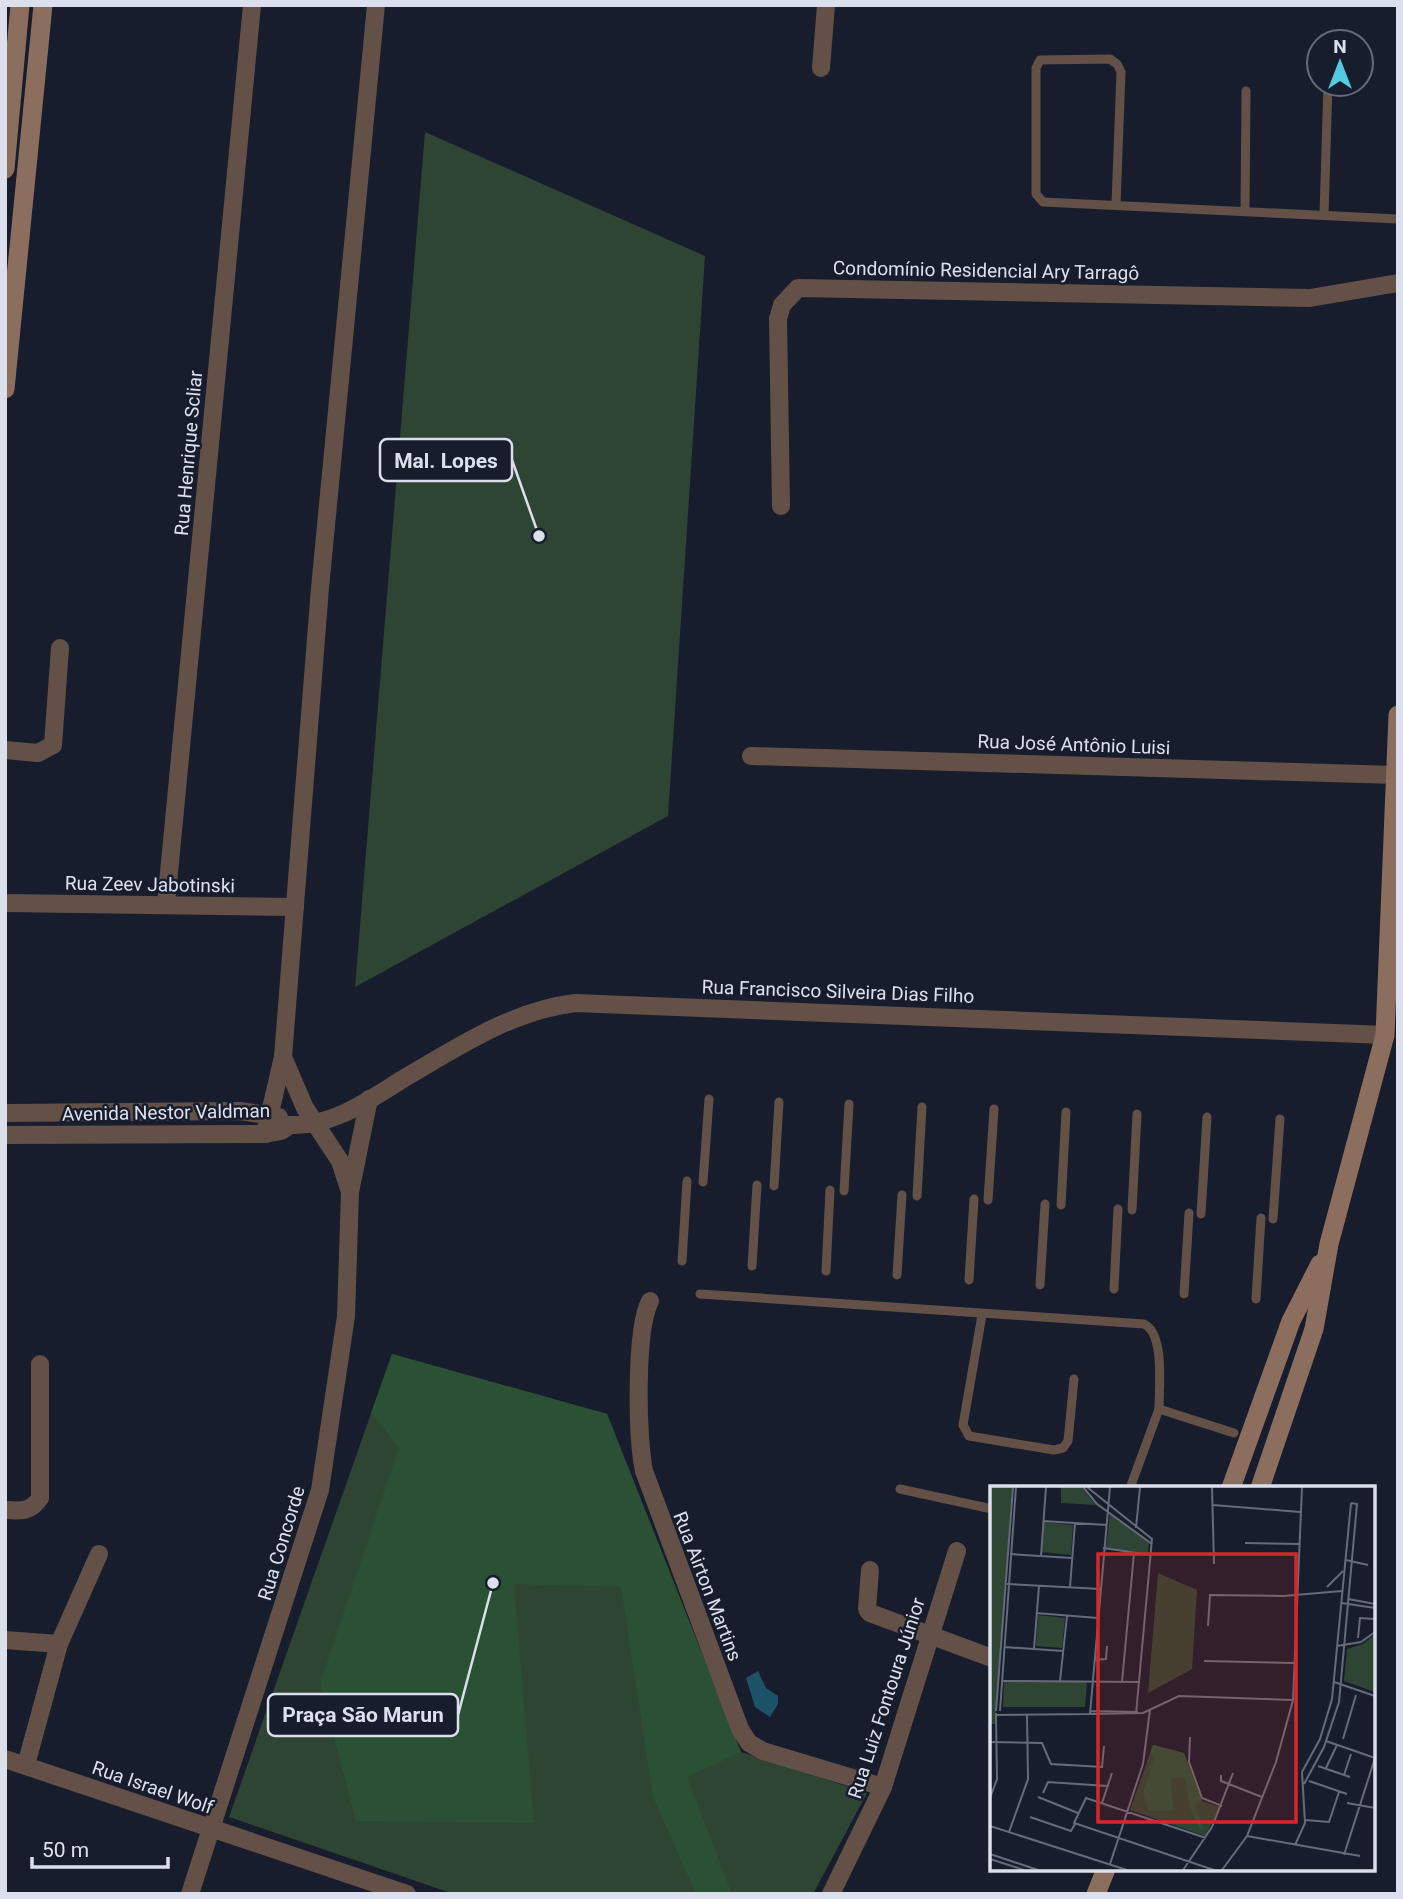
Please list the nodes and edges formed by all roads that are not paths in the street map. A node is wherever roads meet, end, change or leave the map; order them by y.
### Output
1 (20, 5) edge
2 (43, 5) edge
3 (252, 5) edge
4 (375, 5) edge
5 (826, 5) edge
6 (821, 68) dead end
7 (1246, 91) dead end
8 (1328, 98) edge
9 (5, 169) edge
10 (1116, 204) junction
11 (1245, 211) junction
12 (1324, 214) junction
13 (1398, 219) edge
14 (12, 247) edge
15 (1398, 283) edge
16 (5, 389) edge
17 (780, 506) dead end
18 (60, 648) dead end
19 (1398, 715) edge
20 (1397, 724) edge
21 (5, 750) edge
22 (751, 756) dead end
23 (1395, 775) junction
24 (5, 903) edge
25 (166, 904) junction
26 (295, 907) junction
27 (1385, 1035) junction
28 (283, 1056) junction
29 (369, 1099) junction
30 (709, 1099) dead end
31 (779, 1102) dead end
32 (849, 1104) dead end
33 (922, 1107) dead end
34 (994, 1109) dead end
35 (1066, 1112) dead end
36 (5, 1113) edge
37 (267, 1114) junction
38 (1138, 1114) dead end
39 (1207, 1116) dead end
40 (1280, 1119) dead end
41 (318, 1124) junction
42 (290, 1125) junction
43 (265, 1134) junction
44 (5, 1135) edge
45 (687, 1181) dead end
46 (703, 1182) dead end
47 (757, 1185) dead end
48 (774, 1186) dead end
49 (830, 1190) dead end
50 (844, 1191) dead end
51 (350, 1192) junction
52 (902, 1195) dead end
53 (917, 1196) dead end
54 (974, 1199) dead end
55 (988, 1200) dead end
56 (1045, 1204) dead end
57 (1061, 1205) dead end
58 (1118, 1209) dead end
59 (1132, 1210) dead end
60 (1189, 1213) dead end
61 (1201, 1214) dead end
62 (1261, 1218) dead end
63 (1273, 1219) dead end
64 (1329, 1244) junction
65 (682, 1261) dead end
66 (752, 1266) dead end
67 (826, 1271) dead end
68 (897, 1275) dead end
69 (969, 1280) dead end
70 (1040, 1284) dead end
71 (1114, 1289) dead end
72 (700, 1294) dead end
73 (1184, 1294) dead end
74 (1256, 1299) dead end
75 (650, 1301) dead end
76 (982, 1315) junction
77 (40, 1364) dead end
78 (1074, 1379) dead end
79 (1159, 1409) junction
80 (1234, 1433) dead end
81 (1131, 1486) edge
82 (1232, 1486) edge
83 (1261, 1486) edge
84 (900, 1489) dead end
85 (990, 1509) edge
86 (5, 1510) edge
87 (957, 1551) dead end
88 (99, 1554) dead end
89 (870, 1570) dead end
90 (930, 1634) junction
91 (5, 1640) edge
92 (59, 1644) junction
93 (990, 1657) edge
94 (5, 1759) edge
95 (26, 1765) junction
96 (883, 1787) junction
97 (212, 1829) junction
98 (1105, 1871) edge
99 (190, 1894) edge
100 (407, 1894) edge
101 (831, 1894) edge
102 (1096, 1894) edge

1 - 9 main road
2 - 14 main road
3 - 25 street, Rua Henrique Scliar
4 - 26 street
5 - 6 street
7 - 11 lane
8 - 12 lane
10 - 10 lane
10 - 11 lane
11 - 12 lane
12 - 13 lane
14 - 16 main road
15 - 17 street, Condomínio Residencial Ary Tarragô
18 - 21 street
19 - 20 main road
20 - 23 main road
22 - 23 street, Rua José Antônio Luisi
23 - 27 main road
24 - 25 street, Rua Zeev Jabotinski
25 - 26 street, Rua Zeev Jabotinski
26 - 28 street
27 - 29 street, Rua Francisco Silveira Dias Filho
27 - 64 main road
28 - 37 street
28 - 41 street, Rua Concorde
29 - 41 street, Rua Francisco Silveira Dias Filho
29 - 51 street, Rua Concorde
30 - 46 lane
31 - 48 lane
32 - 50 lane
33 - 53 lane
34 - 55 lane
35 - 57 lane
36 - 37 street, Avenida Nestor Valdman
37 - 42 street, Avenida Nestor Valdman
37 - 43 street
38 - 59 lane
39 - 61 lane
40 - 63 lane
41 - 42 street
41 - 51 street, Rua Concorde
42 - 43 street, Avenida Nestor Valdman
43 - 44 street, Avenida Nestor Valdman
45 - 65 lane
47 - 66 lane
49 - 67 lane
51 - 97 street, Rua Concorde
52 - 68 lane
54 - 69 lane
56 - 70 lane
58 - 71 lane
60 - 73 lane
62 - 74 lane
64 - 82 main road
64 - 83 main road
72 - 76 lane
75 - 96 street, Rua Airton Martins
76 - 78 lane
76 - 79 lane
77 - 86 street
79 - 80 lane
79 - 81 lane
84 - 85 lane
87 - 90 street, Rua Luiz Fontoura Júnior
88 - 92 street
89 - 90 street
90 - 93 street
90 - 96 street, Rua Luiz Fontoura Júnior
91 - 92 street
92 - 95 street
94 - 95 street, Rua Israel Wolf
95 - 97 street, Rua Israel Wolf
96 - 101 street, Rua Luiz Fontoura Júnior
97 - 99 street, Rua Concorde
97 - 100 street, Rua Israel Wolf
98 - 102 main road

